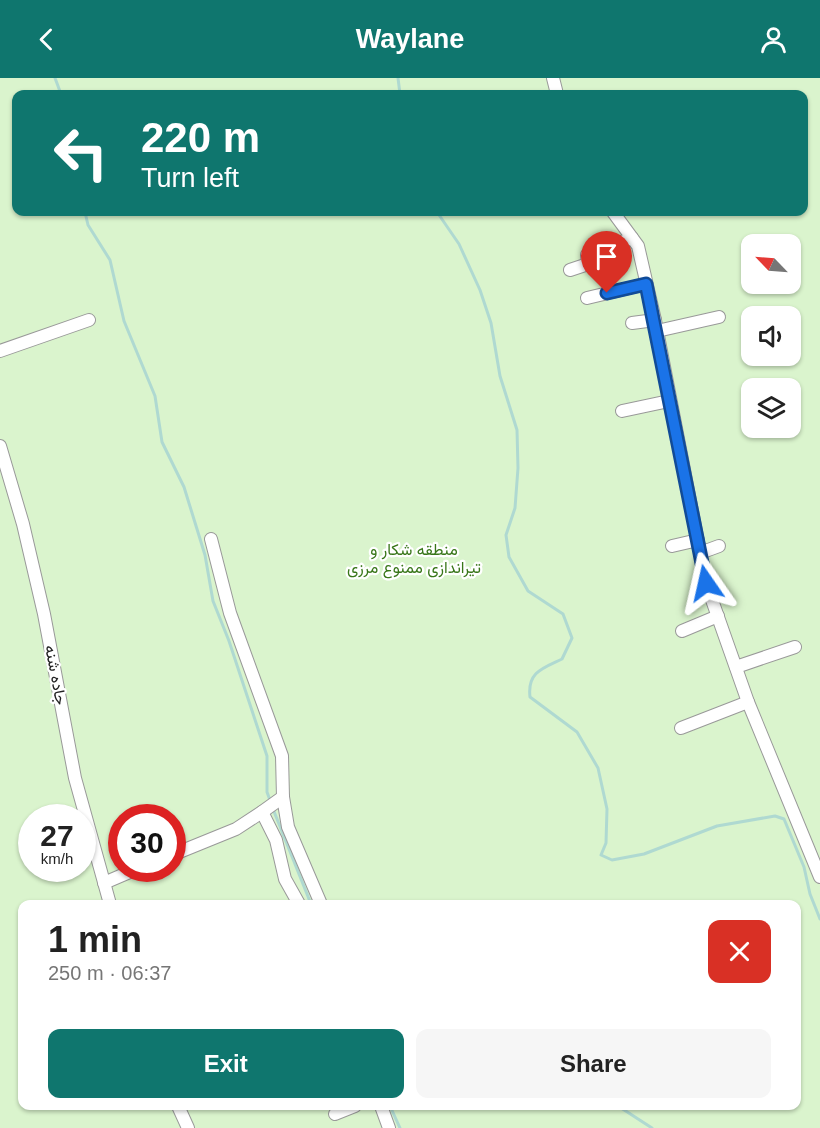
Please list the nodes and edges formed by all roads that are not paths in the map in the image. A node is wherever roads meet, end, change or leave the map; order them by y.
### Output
1 (616, 216) edge
2 (632, 238) junction
3 (570, 270) dead end
4 (646, 284) junction
5 (587, 298) dead end
6 (719, 317) dead end
7 (89, 320) dead end
8 (632, 323) dead end
9 (656, 325) junction
10 (0, 351) edge
11 (669, 401) junction
12 (622, 411) dead end
13 (0, 446) edge
14 (210, 539) dead end
15 (698, 540) junction
16 (672, 546) dead end
17 (719, 546) dead end
18 (700, 554) junction
19 (718, 616) junction
20 (682, 631) dead end
21 (795, 647) dead end
22 (736, 667) junction
23 (748, 702) junction
24 (681, 728) dead end
25 (272, 804) junction
26 (186, 849) edge
27 (820, 877) edge
28 (108, 881) edge
29 (104, 883) junction
30 (109, 900) edge
31 (297, 900) edge
32 (319, 900) edge
33 (180, 1110) edge
34 (346, 1110) edge
35 (382, 1110) edge
36 (336, 1114) dead end
37 (188, 1128) edge
38 (389, 1128) edge

1 - 2 street
2 - 3 street
2 - 4 street
4 - 5 street
4 - 9 street
6 - 9 street
7 - 10 street
8 - 9 street
9 - 11 street
11 - 12 street
11 - 15 street
13 - 29 street, جاده شنه
14 - 25 street
15 - 16 street
15 - 18 street
17 - 18 street
18 - 19 street
19 - 20 street
19 - 22 street
21 - 22 street
22 - 23 street
23 - 24 street
23 - 27 street
25 - 26 street
25 - 31 street
25 - 32 street
28 - 29 street
29 - 30 street, جاده شنه
33 - 37 street
34 - 36 street
35 - 38 street

